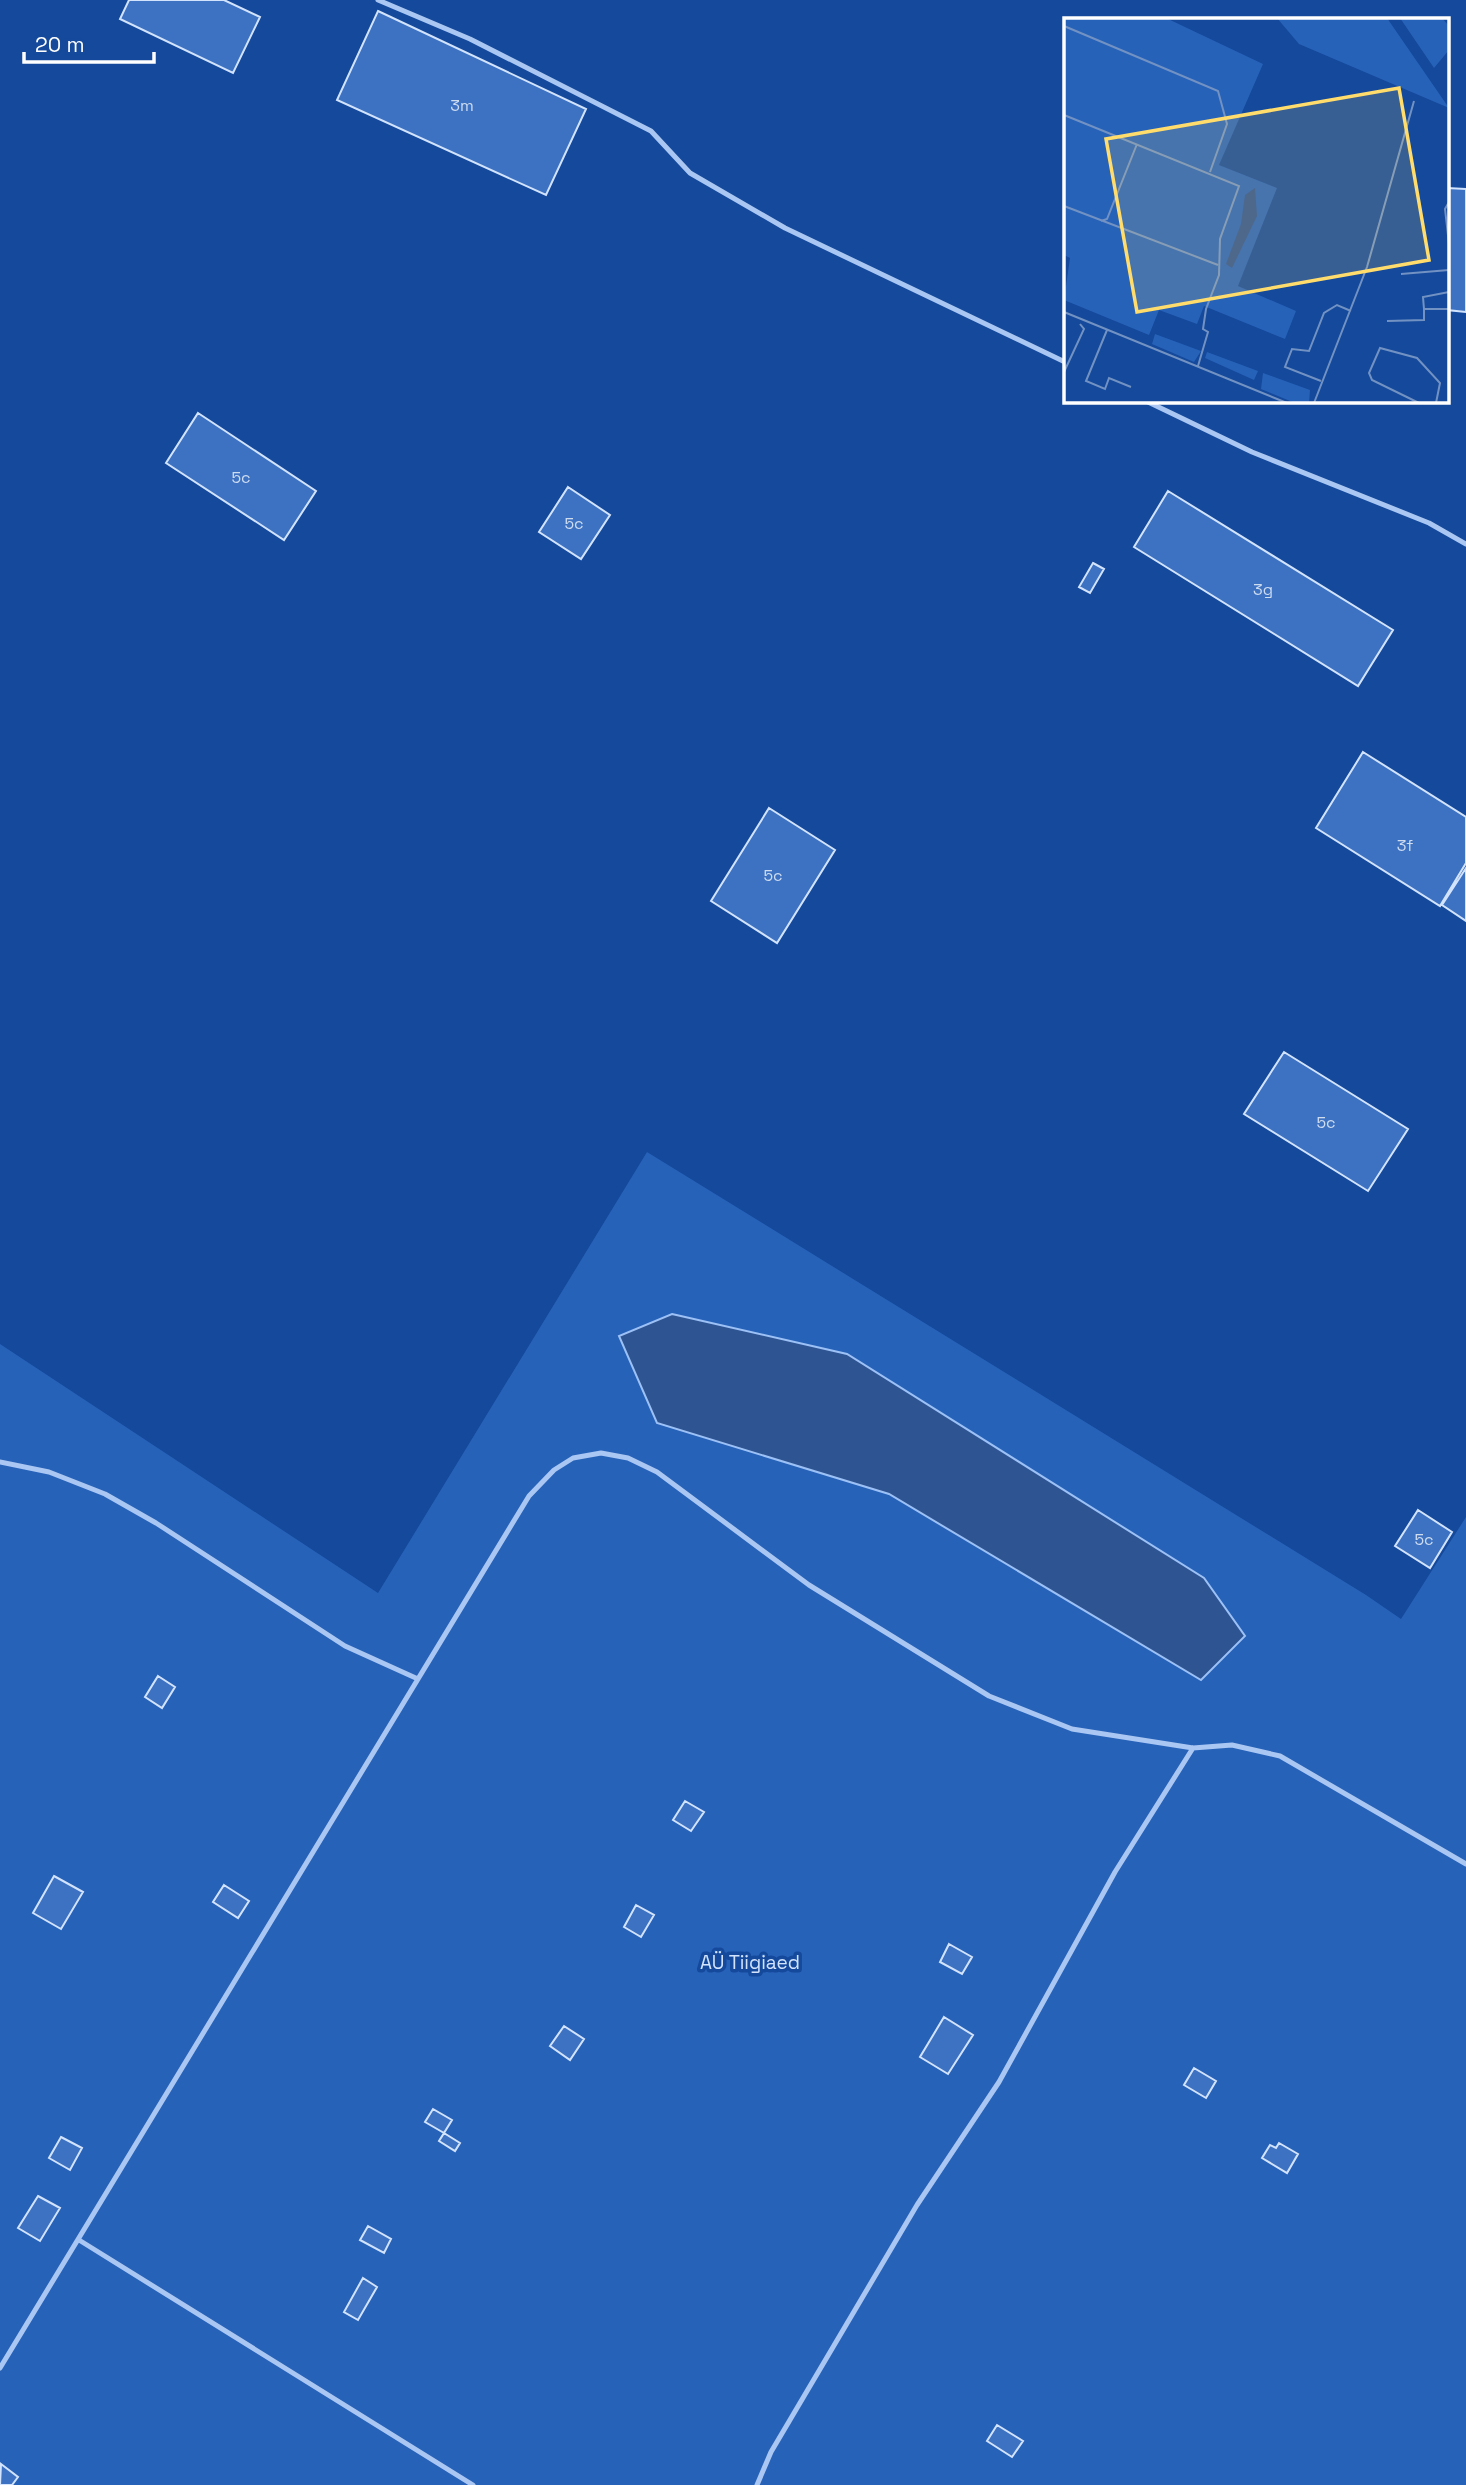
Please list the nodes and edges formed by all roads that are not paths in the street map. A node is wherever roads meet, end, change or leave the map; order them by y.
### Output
1 (378, 0) edge
2 (1064, 362) edge
3 (1148, 402) edge
4 (1466, 544) edge
5 (0, 1462) edge
6 (418, 1679) junction
7 (1193, 1748) junction
8 (1466, 1864) edge
9 (79, 2240) junction
10 (0, 2368) edge
11 (473, 2485) edge
12 (757, 2485) edge

1 - 2 lane
3 - 4 lane
5 - 6 lane
6 - 7 lane
6 - 9 lane
7 - 8 lane
7 - 12 lane
9 - 10 lane
9 - 11 lane

